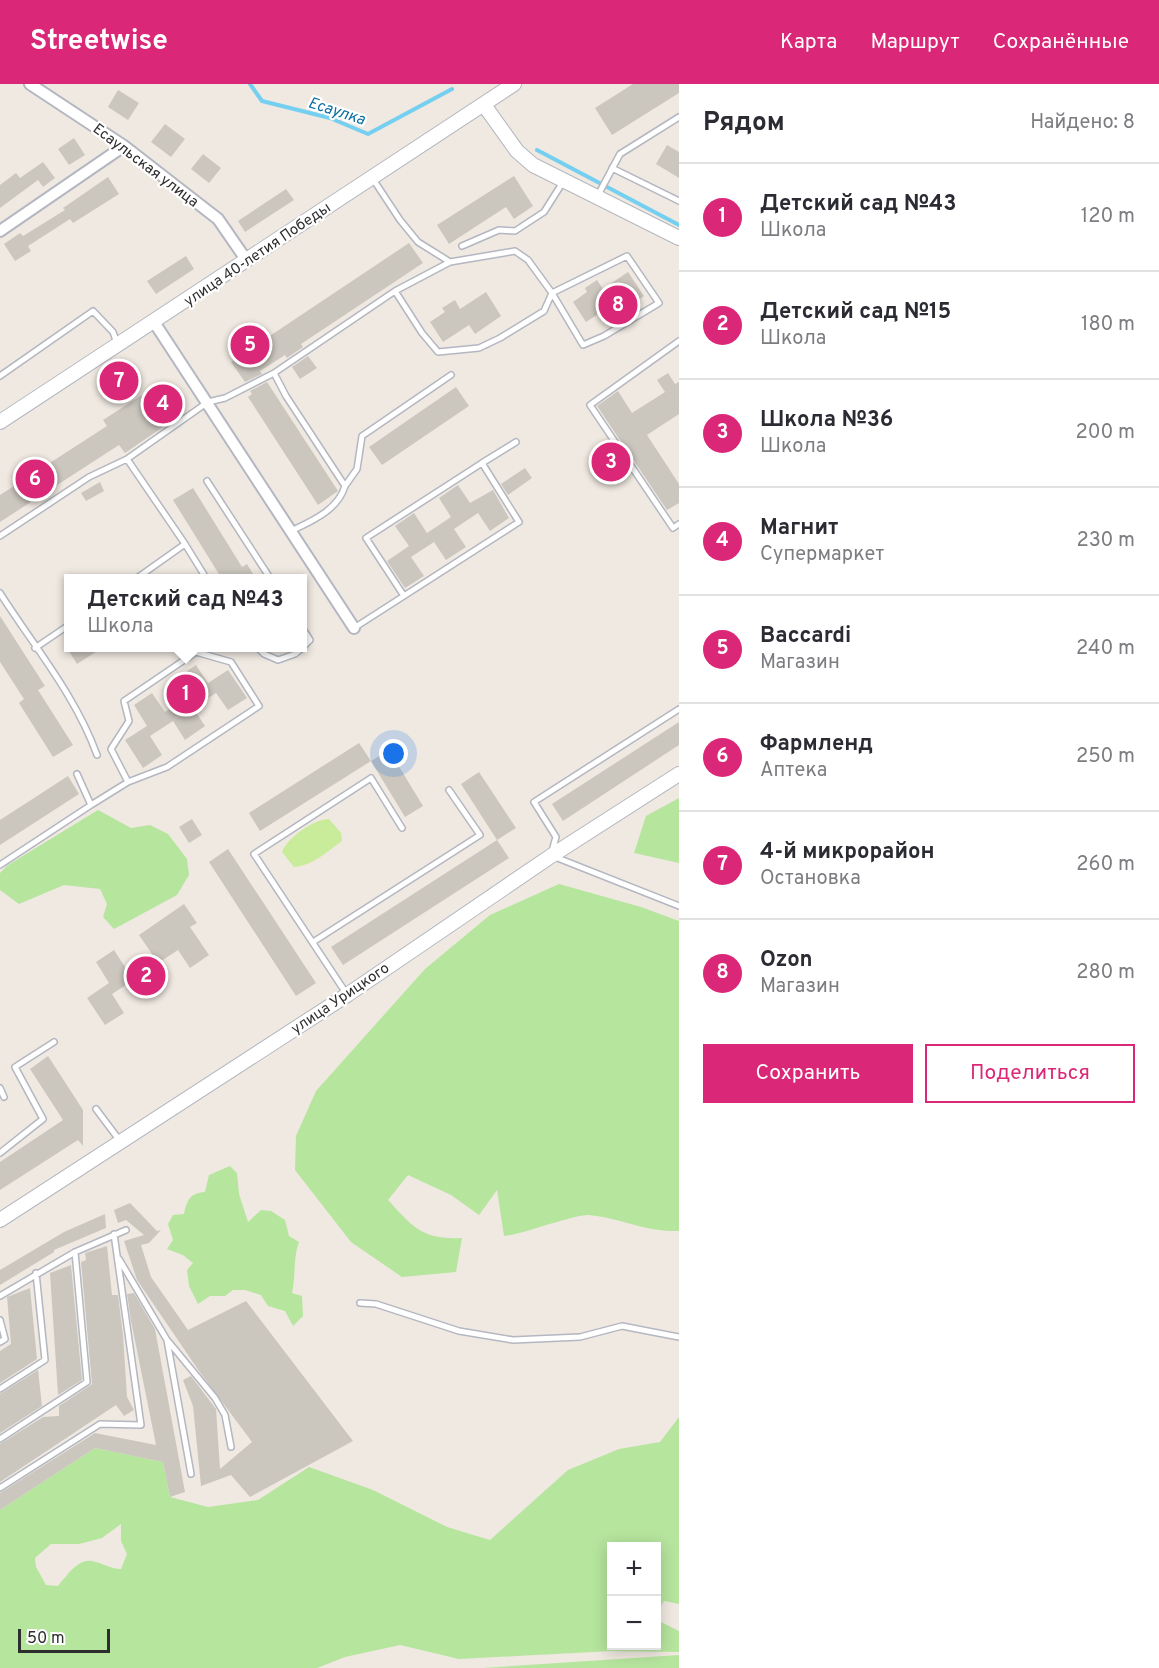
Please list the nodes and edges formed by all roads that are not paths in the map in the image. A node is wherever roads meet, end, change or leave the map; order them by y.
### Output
1 (30, 84) edge
2 (514, 84) edge
3 (484, 105) junction
4 (679, 117) edge
5 (124, 146) junction
6 (612, 168) junction
7 (372, 178) junction
8 (564, 180) junction
9 (598, 194) junction
10 (679, 201) edge
11 (0, 231) edge
12 (679, 238) edge
13 (462, 246) dead end
14 (247, 261) junction
15 (450, 262) junction
16 (394, 291) junction
17 (552, 293) junction
18 (154, 322) junction
19 (679, 341) edge
20 (118, 345) junction
21 (274, 373) junction
22 (451, 375) dead end
23 (0, 376) edge
24 (208, 402) junction
25 (0, 422) edge
26 (516, 442) dead end
27 (127, 459) junction
28 (482, 463) junction
29 (207, 481) dead end
30 (345, 486) junction
31 (679, 524) edge
32 (291, 531) junction
33 (0, 536) edge
34 (186, 544) junction
35 (144, 574) edge
36 (203, 574) edge
37 (267, 574) edge
38 (0, 593) edge
39 (404, 596) junction
40 (64, 628) edge
41 (354, 628) joint
42 (35, 648) junction
43 (262, 652) edge
44 (297, 652) edge
45 (679, 709) edge
46 (97, 755) dead end
47 (77, 774) dead end
48 (679, 774) edge
49 (128, 782) junction
50 (449, 790) dead end
51 (91, 805) junction
52 (402, 828) dead end
53 (551, 856) junction
54 (0, 865) edge
55 (679, 906) edge
56 (313, 942) junction
57 (347, 995) junction
58 (54, 1042) dead end
59 (0, 1088) edge
60 (4, 1097) dead end
61 (96, 1109) dead end
62 (121, 1143) junction
63 (0, 1153) edge
64 (0, 1220) edge
65 (126, 1230) dead end
66 (114, 1234) junction
67 (75, 1252) junction
68 (117, 1255) junction
69 (36, 1274) junction
70 (0, 1296) edge
71 (360, 1303) dead end
72 (0, 1320) edge
73 (679, 1337) edge
74 (167, 1340) junction
75 (0, 1342) edge
76 (0, 1389) edge
77 (0, 1439) edge
78 (231, 1447) dead end
79 (191, 1474) dead end
80 (0, 1488) edge

1 - 5 street, Есаульская улица
2 - 3 street, улица 40-летия Победы
3 - 7 street, улица 40-летия Победы
3 - 8 street
4 - 6 lane
5 - 11 street
5 - 14 street, Есаульская улица
6 - 9 lane
6 - 10 lane
7 - 14 street, улица 40-летия Победы
7 - 15 lane
8 - 9 street
8 - 13 lane
9 - 12 street
14 - 18 street, улица 40-летия Победы
15 - 16 lane
15 - 17 lane
16 - 17 lane
16 - 21 lane
17 - 17 lane
18 - 20 street, улица 40-летия Победы
18 - 24 street
19 - 31 lane
20 - 23 lane
20 - 25 street, улица 40-летия Победы
21 - 24 lane
21 - 30 lane
22 - 30 lane
24 - 27 lane
24 - 32 street
26 - 28 lane
27 - 33 lane
27 - 34 lane
28 - 39 lane
28 - 39 lane
29 - 37 lane
30 - 32 lane
32 - 41 street
34 - 35 lane
34 - 36 lane
38 - 42 lane
39 - 41 lane
40 - 42 lane
42 - 46 lane
43 - 44 lane
45 - 53 lane
47 - 51 lane
48 - 53 street, улица Урицкого
49 - 49 lane
49 - 51 lane
50 - 56 lane
51 - 54 lane
52 - 56 lane
53 - 55 lane
53 - 57 street, улица Урицкого
56 - 57 lane
57 - 62 street, улица Урицкого
58 - 63 lane
59 - 60 lane
61 - 62 lane
62 - 64 street, улица Урицкого
65 - 66 lane
66 - 67 lane
66 - 68 lane
67 - 69 lane
67 - 77 lane
68 - 74 lane
68 - 80 lane
69 - 70 lane
69 - 76 lane
71 - 73 lane
72 - 75 lane
74 - 78 lane
74 - 79 lane

